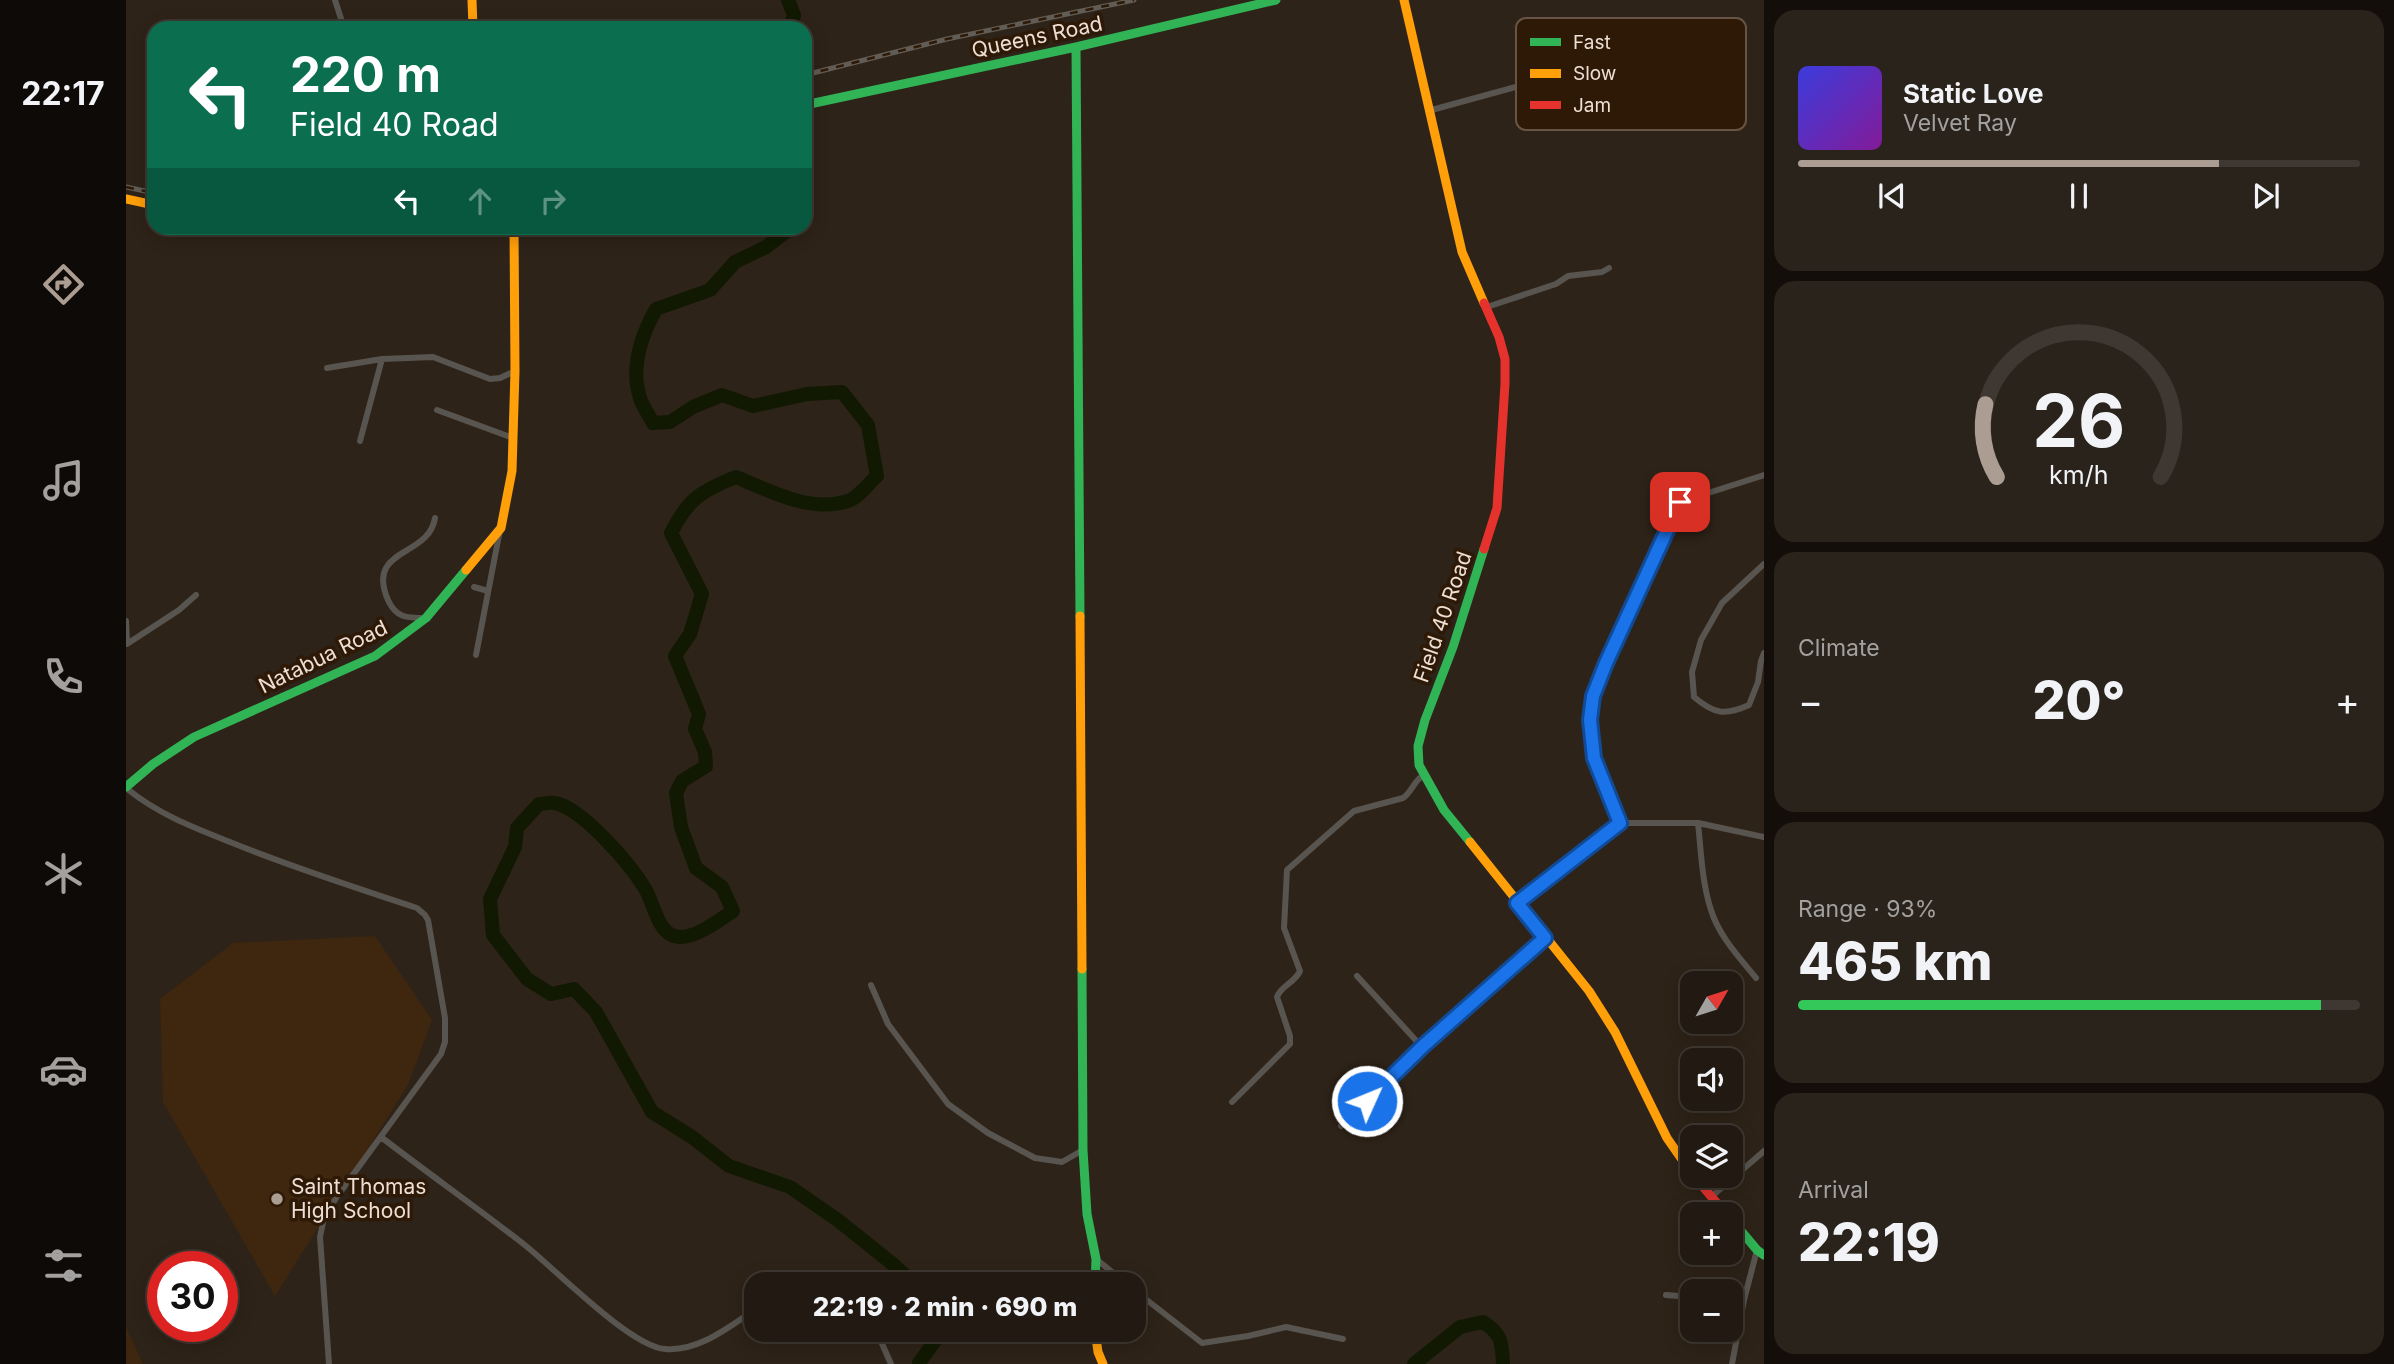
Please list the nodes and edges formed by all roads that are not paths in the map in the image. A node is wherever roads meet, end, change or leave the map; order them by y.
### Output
1 (335, 0) edge
2 (472, 0) edge
3 (1276, 0) edge
4 (1404, 0) edge
5 (342, 21) edge
6 (473, 21) edge
7 (1076, 47) junction
8 (1516, 87) edge
9 (812, 104) edge
10 (1429, 111) junction
11 (126, 199) edge
12 (147, 204) edge
13 (514, 235) edge
14 (1609, 268) dead end
15 (1487, 307) junction
16 (382, 359) junction
17 (327, 368) dead end
18 (516, 371) junction
19 (437, 410) dead end
20 (513, 438) junction
21 (360, 441) dead end
22 (1764, 475) edge
23 (435, 518) dead end
24 (501, 528) junction
25 (1764, 564) edge
26 (474, 587) dead end
27 (488, 591) junction
28 (197, 595) dead end
29 (426, 618) junction
30 (126, 621) edge
31 (1764, 653) edge
32 (476, 655) dead end
33 (1424, 775) junction
34 (126, 788) edge
35 (1620, 823) junction
36 (1698, 823) junction
37 (1764, 837) edge
38 (1517, 903) junction
39 (1545, 938) junction
40 (1357, 976) dead end
41 (1756, 978) dead end
42 (871, 985) dead end
43 (1422, 1047) junction
44 (1232, 1102) dead end
45 (1341, 1126) dead end
46 (382, 1138) junction
47 (1083, 1150) junction
48 (1764, 1151) edge
49 (1680, 1156) edge
50 (1704, 1188) edge
51 (1711, 1197) junction
52 (1715, 1202) edge
53 (1743, 1233) edge
54 (1760, 1252) edge
55 (1096, 1259) junction
56 (1095, 1272) edge
57 (1112, 1272) edge
58 (1666, 1296) dead end
59 (1680, 1297) edge
60 (1146, 1299) edge
61 (1744, 1300) joint
62 (744, 1317) edge
63 (1343, 1339) dead end
64 (881, 1342) edge
65 (1097, 1342) edge
66 (329, 1364) edge
67 (891, 1364) edge
68 (1103, 1364) edge
69 (1732, 1364) edge

1 - 5 street
2 - 6 main road
3 - 7 main road, Queens Road
4 - 10 main road, Field 40 Road
7 - 9 main road, Queens Road
7 - 47 main road
8 - 10 street
10 - 15 main road, Field 40 Road
11 - 12 main road
13 - 18 main road, Natabua Road
14 - 15 street
15 - 33 main road, Field 40 Road
16 - 17 street
16 - 18 street
16 - 21 street
18 - 20 main road, Natabua Road
19 - 20 street
20 - 24 main road, Natabua Road
22 - 35 street
23 - 29 street
24 - 27 street
24 - 29 main road, Natabua Road
25 - 31 street
26 - 27 street
27 - 32 street
28 - 30 street
29 - 34 main road, Natabua Road
33 - 38 main road, Field 40 Road
33 - 44 street
34 - 46 street
35 - 36 street
35 - 38 street
36 - 37 street
36 - 41 street
38 - 39 main road, Field 40 Road
39 - 43 street
39 - 49 main road, Field 40 Road
40 - 43 street
42 - 47 street
43 - 45 street
46 - 62 street
46 - 66 street
47 - 55 main road
48 - 51 street
50 - 51 main road, Field 40 Road
51 - 52 main road, Field 40 Road
53 - 54 main road
54 - 61 street
55 - 56 main road
55 - 57 street
58 - 59 street
60 - 63 street
61 - 69 street
64 - 67 street
65 - 68 main road

